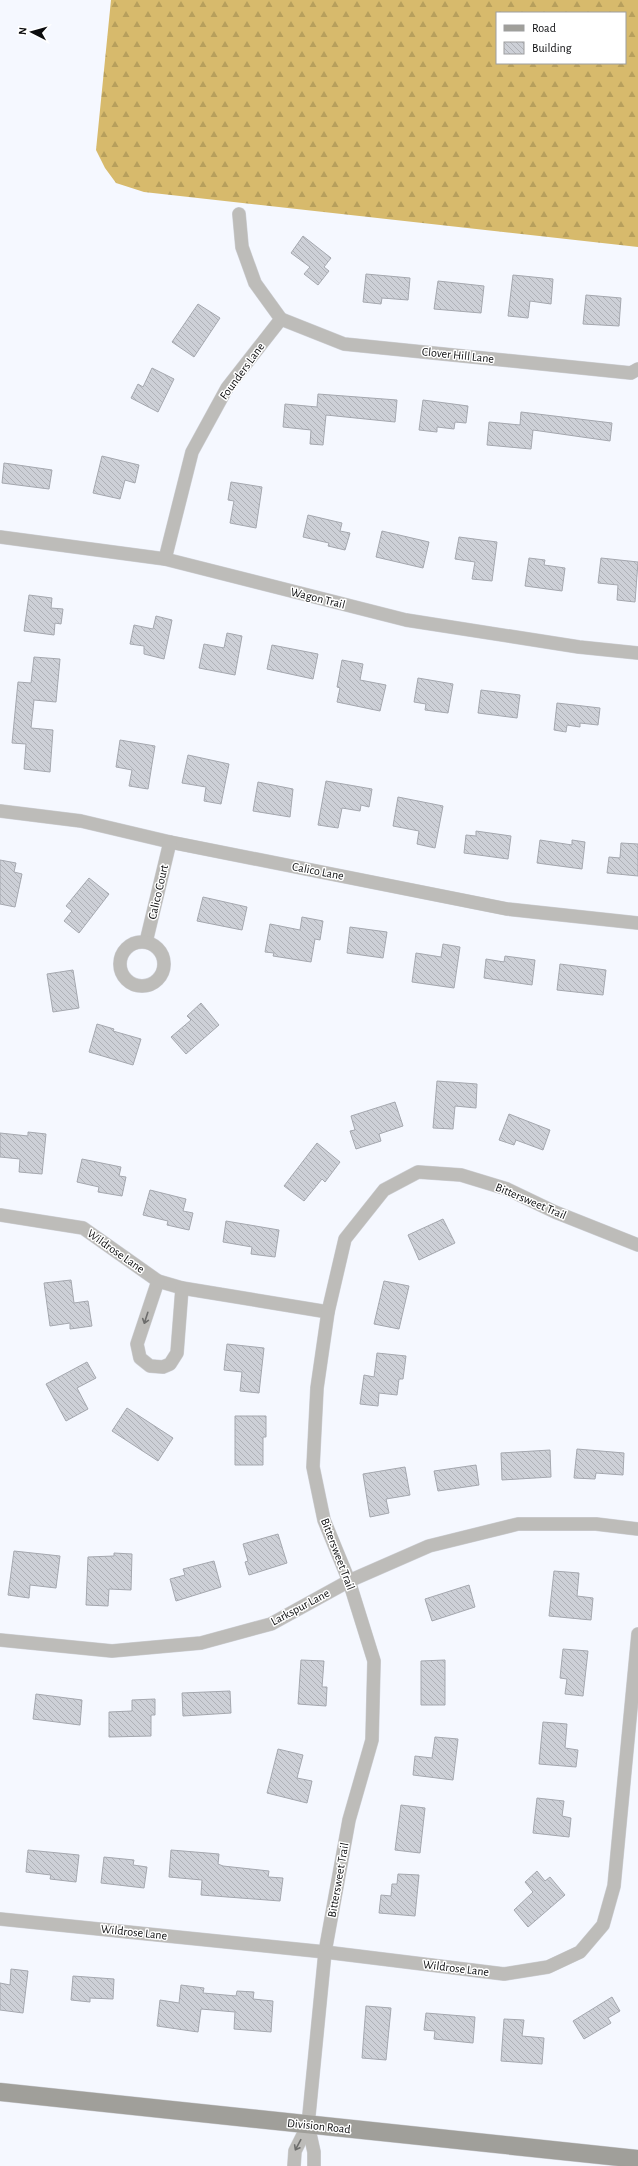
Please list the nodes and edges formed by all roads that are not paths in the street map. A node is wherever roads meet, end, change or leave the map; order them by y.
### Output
1 (239, 214) dead end
2 (281, 319) junction
3 (638, 369) edge
4 (0, 537) edge
5 (165, 558) junction
6 (638, 653) edge
7 (0, 811) edge
8 (170, 842) junction
9 (638, 923) edge
10 (146, 942) dead end
11 (0, 1215) edge
12 (638, 1245) edge
13 (158, 1281) junction
14 (182, 1288) junction
15 (328, 1312) junction
16 (638, 1530) edge
17 (349, 1580) junction
18 (638, 1634) edge
19 (0, 1640) edge
20 (0, 1919) edge
21 (325, 1952) junction
22 (0, 2092) edge
23 (308, 2125) junction
24 (638, 2159) edge
25 (294, 2166) edge
26 (314, 2166) edge

1 - 2 street
2 - 3 street, Clover Hill Lane
2 - 5 street, Founders Lane
4 - 5 street, Wagon Trail
5 - 6 street, Wagon Trail
7 - 8 street, Calico Lane
8 - 9 street, Calico Lane
8 - 10 street, Calico Court
11 - 13 street, Wildrose Lane
12 - 15 street, Bittersweet Trail
13 - 14 street, Wildrose Lane
13 -> 14 street
14 - 15 street, Wildrose Lane
15 - 17 street, Bittersweet Trail
16 - 17 street, Larkspur Lane
17 - 19 street, Larkspur Lane
17 - 21 street, Bittersweet Trail
18 - 21 street, Wildrose Lane
20 - 21 street, Wildrose Lane
21 - 23 street, Bittersweet Trail
22 - 23 street, Division Road
23 - 24 street, Division Road
23 -> 25 street
23 - 26 street

